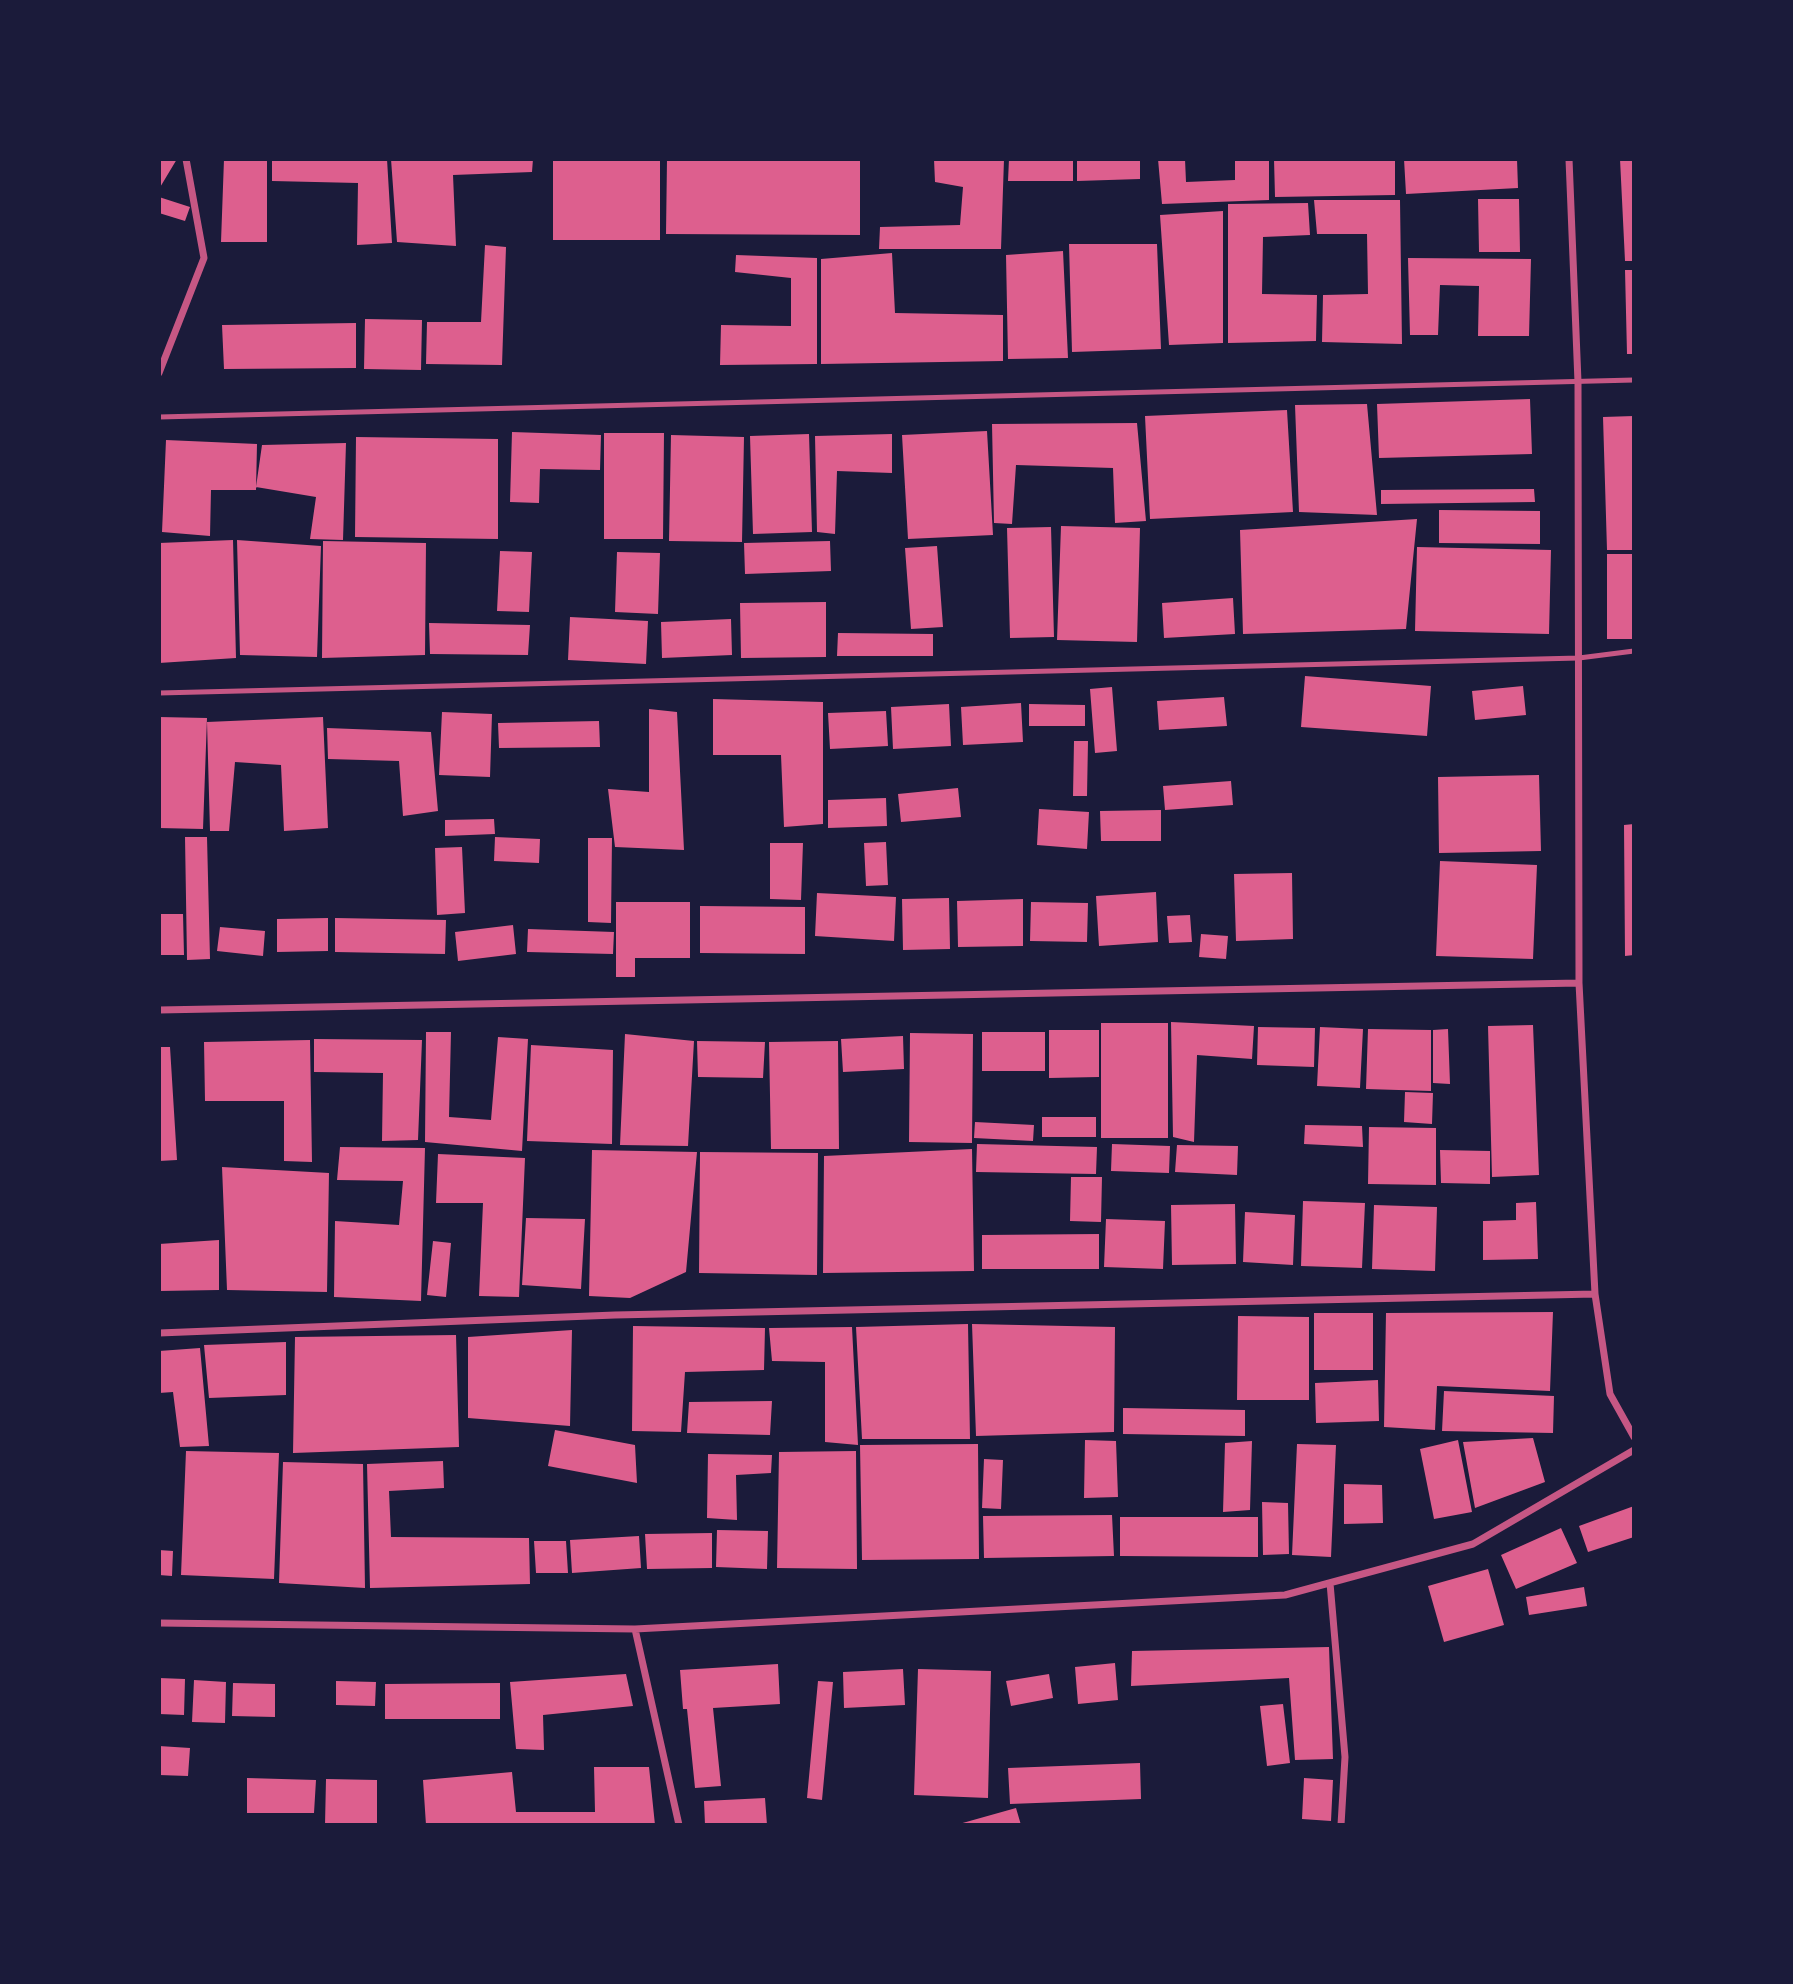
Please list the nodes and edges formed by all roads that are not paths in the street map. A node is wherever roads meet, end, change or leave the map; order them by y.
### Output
1 (186, 159) edge
2 (1569, 159) edge
3 (159, 373) edge
4 (1634, 380) edge
5 (1578, 382) junction
6 (159, 417) edge
7 (1634, 652) edge
8 (1578, 657) junction
9 (159, 693) edge
10 (1579, 983) junction
11 (159, 1010) edge
12 (1595, 1294) junction
13 (159, 1333) edge
14 (1634, 1437) edge
15 (1634, 1450) edge
16 (1330, 1583) junction
17 (159, 1623) edge
18 (635, 1629) junction
19 (679, 1825) edge
20 (1341, 1825) edge

1 - 3 street
2 - 5 street
4 - 5 lane
5 - 6 lane
5 - 8 street
7 - 8 lane
8 - 9 lane
8 - 10 street
10 - 11 street
10 - 12 street
12 - 13 street
12 - 14 street
15 - 16 street
16 - 18 street
16 - 20 street
17 - 18 street
18 - 19 street

